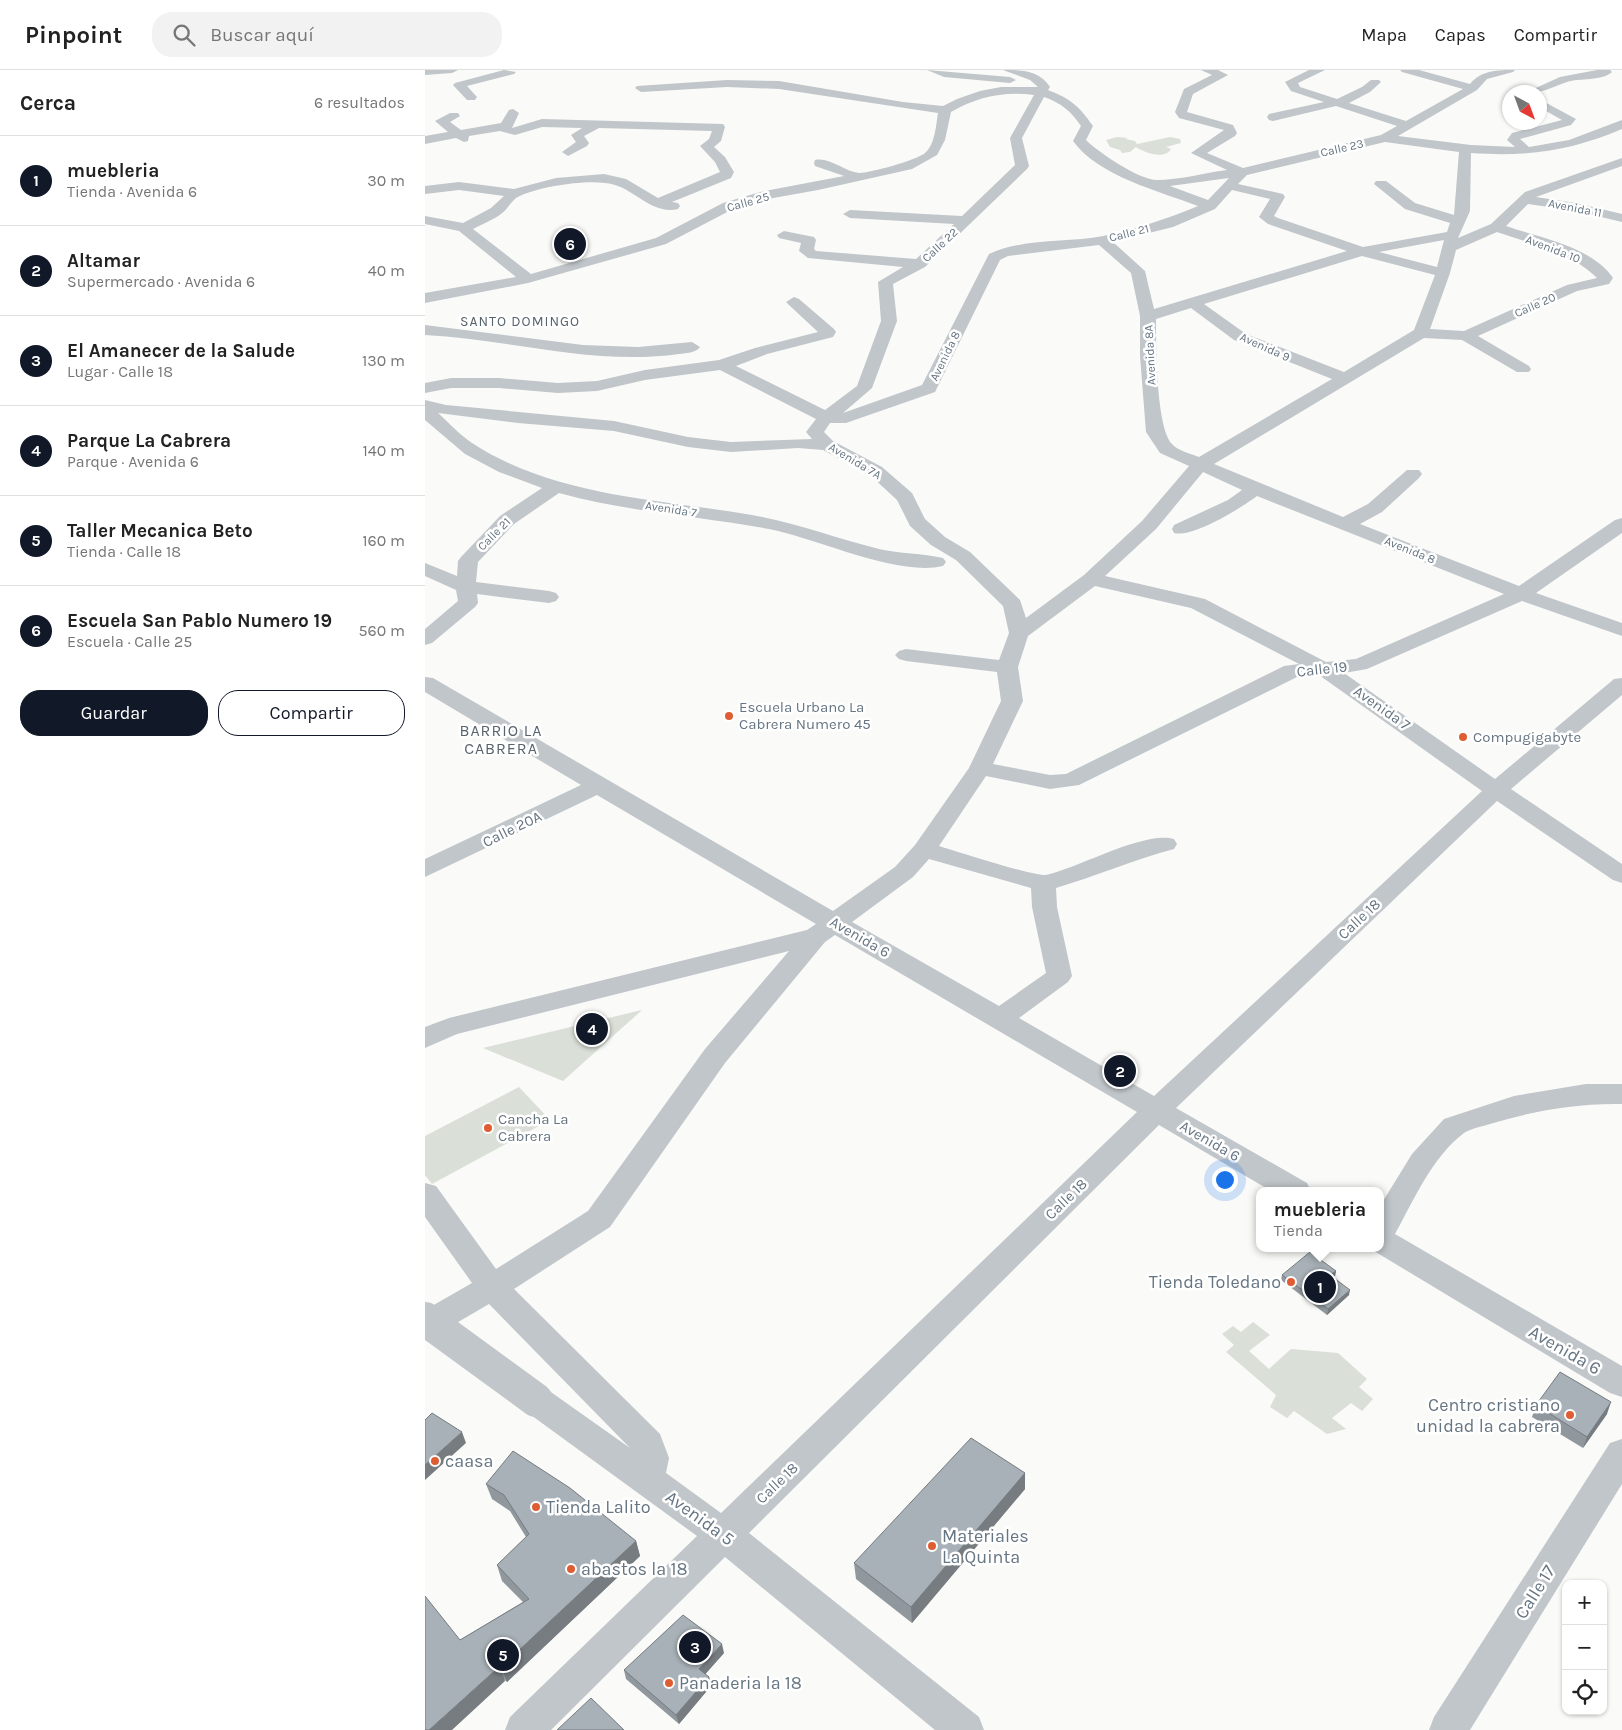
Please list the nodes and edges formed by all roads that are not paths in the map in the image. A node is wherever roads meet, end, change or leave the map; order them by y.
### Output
1 (452, 70) edge
2 (493, 70) edge
3 (526, 70) edge
4 (933, 70) edge
5 (1207, 70) edge
6 (1237, 70) edge
7 (1319, 70) edge
8 (1406, 70) edge
9 (1509, 70) edge
10 (425, 72) edge
11 (510, 72) junction
12 (1606, 72) dead end
13 (1009, 75) edge
14 (1222, 75) junction
15 (788, 78) dead end
16 (1375, 82) dead end
17 (863, 86) dead end
18 (1547, 86) edge
19 (641, 88) dead end
20 (1473, 88) junction
21 (807, 89) junction
22 (1043, 92) junction
23 (850, 96) junction
24 (471, 97) dead end
25 (1333, 102) junction
26 (1547, 106) edge
27 (945, 110) junction
28 (513, 113) dead end
29 (454, 116) dead end
30 (1273, 117) dead end
31 (595, 123) junction
32 (506, 126) junction
33 (1408, 126) junction
34 (1547, 126) edge
35 (1619, 128) edge
36 (1536, 130) edge
37 (457, 134) junction
38 (1385, 138) junction
39 (425, 140) edge
40 (471, 142) dead end
41 (1557, 147) junction
42 (1465, 149) junction
43 (1529, 150) junction
44 (568, 152) dead end
45 (1564, 160) dead end
46 (1622, 162) edge
47 (820, 163) dead end
48 (1581, 164) dead end
49 (1242, 172) junction
50 (1592, 173) junction
51 (856, 176) junction
52 (1157, 184) junction
53 (1381, 184) dead end
54 (1230, 186) junction
55 (425, 190) edge
56 (514, 193) junction
57 (1527, 200) junction
58 (657, 203) junction
59 (1210, 206) junction
60 (713, 213) junction
61 (850, 214) dead end
62 (1622, 218) edge
63 (425, 220) edge
64 (967, 220) junction
65 (1458, 221) junction
66 (1496, 227) junction
67 (464, 228) junction
68 (783, 235) dead end
69 (1102, 240) junction
70 (1451, 241) junction
71 (1364, 252) junction
72 (998, 255) joint
73 (920, 264) junction
74 (1443, 273) junction
75 (528, 278) junction
76 (1606, 278) joint
77 (425, 298) edge
78 (794, 302) dead end
79 (1193, 304) junction
80 (1148, 316) junction
81 (425, 330) edge
82 (1421, 333) junction
83 (1465, 336) junction
84 (692, 348) dead end
85 (722, 365) junction
86 (1523, 369) dead end
87 (1344, 377) junction
88 (425, 388) edge
89 (425, 405) edge
90 (425, 411) edge
91 (826, 417) junction
92 (827, 445) junction
93 (1199, 465) junction
94 (1413, 474) dead end
95 (554, 488) junction
96 (1255, 489) junction
97 (1345, 524) junction
98 (1622, 524) edge
99 (1181, 529) dead end
100 (936, 562) dead end
101 (425, 569) edge
102 (1091, 579) junction
103 (466, 587) junction
104 (1521, 594) junction
105 (549, 597) dead end
106 (1622, 630) edge
107 (1019, 633) junction
108 (425, 639) edge
109 (906, 655) dead end
110 (1007, 667) junction
111 (1326, 670) junction
112 (425, 683) edge
113 (1622, 684) edge
114 (981, 768) junction
115 (598, 786) junction
116 (1496, 790) junction
117 (1165, 844) dead end
118 (924, 850) junction
119 (425, 869) edge
120 (1622, 875) edge
121 (1044, 884) junction
122 (825, 929) junction
123 (1000, 1019) junction
124 (437, 1026) edge
125 (425, 1038) edge
126 (1622, 1094) edge
127 (1157, 1110) junction
128 (1288, 1187) edge
129 (425, 1194) edge
130 (1384, 1225) edge
131 (1384, 1242) edge
132 (492, 1287) junction
133 (425, 1318) edge
134 (425, 1326) edge
135 (1622, 1383) edge
136 (1622, 1454) edge
137 (647, 1479) junction
138 (724, 1534) junction
139 (524, 1730) edge
140 (965, 1730) edge
141 (1449, 1730) edge

1 - 10 street
2 - 11 street
3 - 11 street
4 - 13 street
5 - 14 street
6 - 14 street
7 - 25 street
8 - 20 street
9 - 20 street, Calle 23
11 - 24 street
12 - 18 street
13 - 22 street
14 - 49 street
15 - 21 street
16 - 25 street
17 - 23 street
19 - 21 street
20 - 33 street, Calle 23
21 - 23 street
22 - 27 street
22 - 52 street
22 - 64 street, Calle 22
23 - 27 street
25 - 30 street
25 - 33 street
26 - 34 street
27 - 51 street, Calle 25
28 - 32 street
29 - 37 street
31 - 32 street
31 - 44 street
31 - 58 street
32 - 37 street
33 - 38 street, Calle 23
35 - 41 street
36 - 43 street
37 - 39 street
37 - 40 street
38 - 42 street
38 - 49 street, Calle 23
41 - 43 street
41 - 45 street
42 - 43 street
42 - 65 street
46 - 50 street
47 - 51 street
48 - 50 street
49 - 52 street, Calle 23
49 - 54 street, Calle 21
50 - 57 street
51 - 60 street, Calle 25
52 - 59 street
53 - 65 street
54 - 59 street, Calle 21
54 - 71 street
55 - 56 street
56 - 58 street
56 - 67 street
57 - 62 street, Avenida 11
57 - 66 street
58 - 60 street
59 - 69 street, Calle 21
60 - 75 street, Calle 25
61 - 64 street
63 - 67 street
64 - 73 street, Calle 22
65 - 70 street
66 - 70 street
66 - 76 street, Avenida 10
67 - 75 street
68 - 73 street
69 - 72 street, Calle 21
69 - 80 street, Avenida 8A
70 - 71 street
70 - 74 street
71 - 74 street
71 - 79 street
72 - 91 street, Avenida 8
73 - 91 street, Calle 22
74 - 82 street
75 - 77 street, Calle 25
76 - 83 street, Calle 20
78 - 85 street
79 - 80 street
79 - 87 street, Avenida 9
80 - 93 street, Avenida 8A
81 - 84 street
82 - 83 street
82 - 87 street
83 - 86 street
85 - 88 street
85 - 91 street
87 - 93 street
89 - 92 street
90 - 95 street, Avenida 7
91 - 92 street, Avenida 7A
92 - 107 street, Avenida 7A
93 - 96 street, Avenida 8
93 - 102 street
94 - 97 street
95 - 100 street, Avenida 7
95 - 103 street, Calle 21
96 - 97 street, Avenida 8
96 - 99 street
97 - 104 street, Avenida 8
98 - 104 street, Calle 19
101 - 103 street
102 - 107 street
102 - 111 street, Avenida 7
103 - 105 street
103 - 108 street, Calle 21
104 - 106 street, Avenida 8
104 - 111 street, Calle 19
107 - 110 street
109 - 110 street
110 - 114 street
111 - 114 street, Calle 19
111 - 116 street, Avenida 7
112 - 115 street, Avenida 6
113 - 116 street, Calle 18
114 - 118 street
115 - 119 street, Calle 20A
115 - 122 street, Avenida 6
116 - 120 street, Avenida 7
116 - 127 street, Calle 18
117 - 121 street
118 - 121 street
118 - 122 street
121 - 123 street
122 - 123 street, Avenida 6
122 - 124 street
122 - 132 street
123 - 127 street, Avenida 6
124 - 125 street
126 - 130 street
127 - 128 street, Avenida 6
127 - 138 street, Calle 18
129 - 132 street
131 - 135 street, Avenida 6
132 - 134 street
132 - 137 street
133 - 137 street, Avenida 5, bridge
136 - 141 street, Calle 17
137 - 138 street, Avenida 5
138 - 139 street, Calle 18
138 - 140 street, Avenida 5

